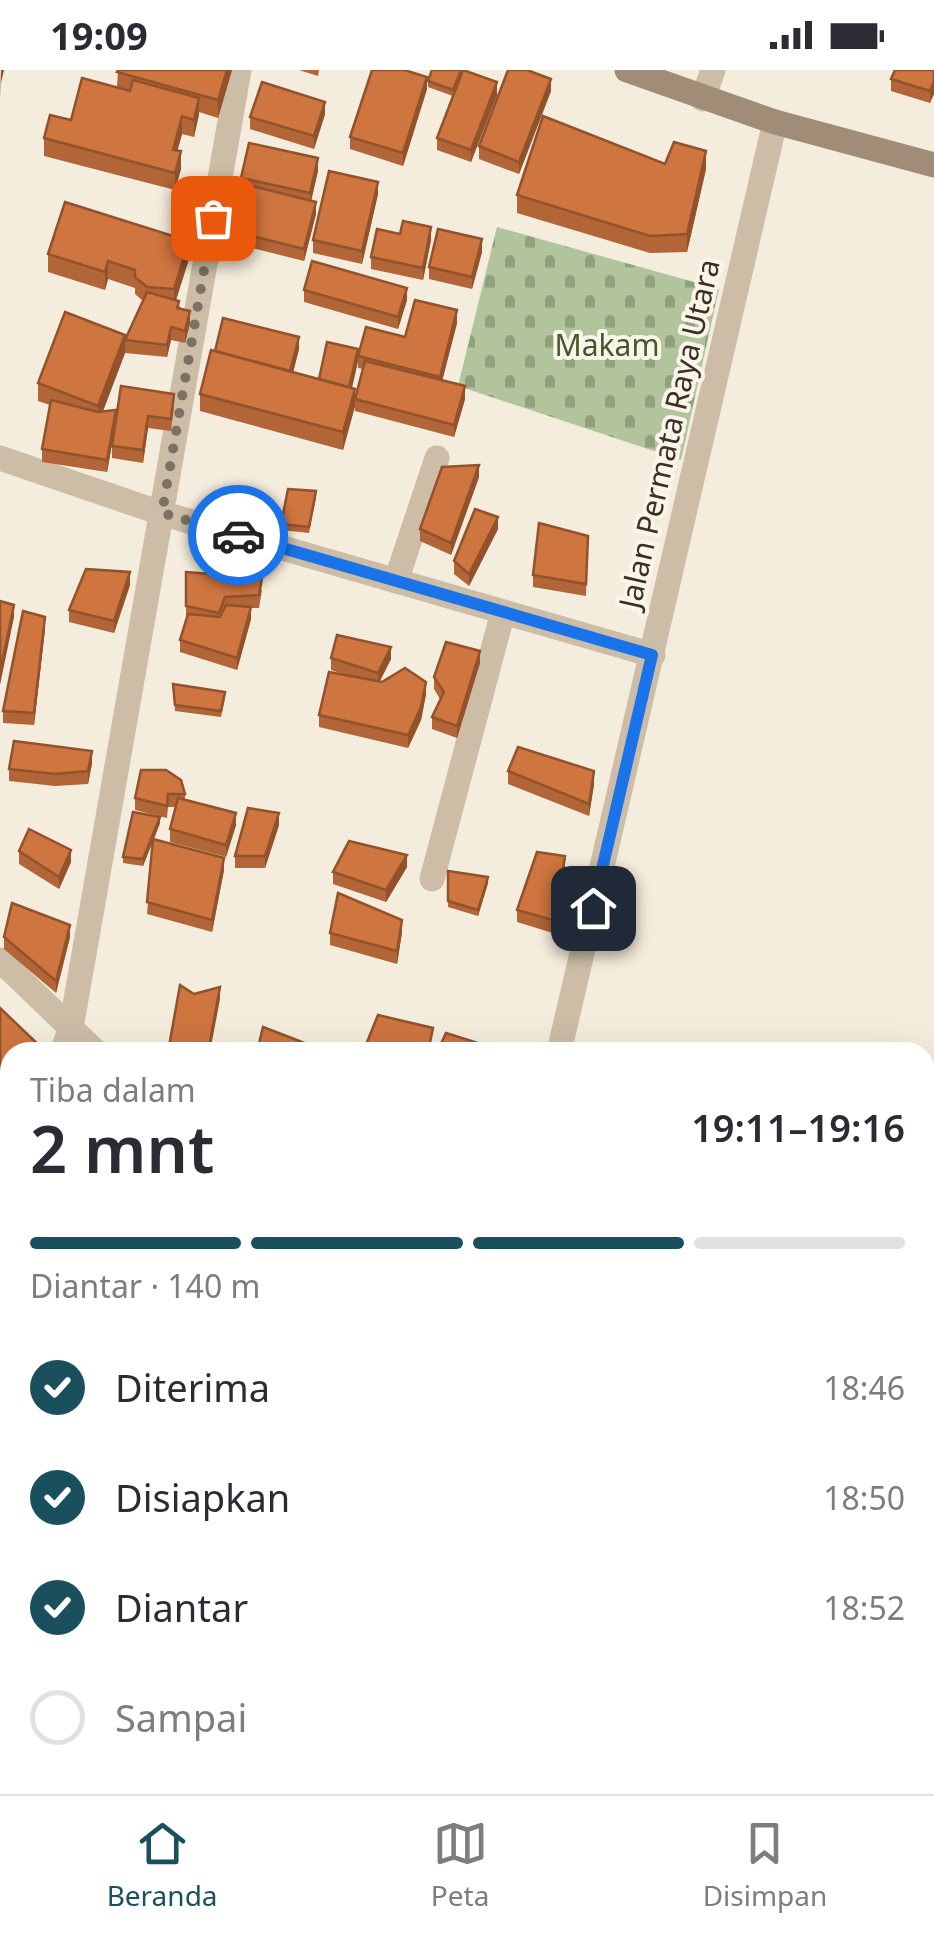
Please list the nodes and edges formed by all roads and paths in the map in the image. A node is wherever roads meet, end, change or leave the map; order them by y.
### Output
1 (239, 70) edge
2 (627, 70) edge
3 (714, 70) edge
4 (703, 99) junction
5 (776, 122) junction
6 (934, 164) edge
7 (0, 458) edge
8 (437, 458) dead end
9 (162, 513) junction
10 (396, 581) junction
11 (502, 612) junction
12 (652, 655) junction
13 (432, 879) dead end
14 (0, 960) edge
15 (71, 1028) junction
16 (66, 1042) edge
17 (86, 1042) edge
18 (561, 1042) edge

1 - 9 street
2 - 4 main road
3 - 4 street
4 - 5 main road
5 - 6 main road
5 - 12 street, Jalan Permata Raya Utara
7 - 9 street
8 - 10 street
9 - 10 street
9 - 15 street
10 - 11 street
11 - 12 street
11 - 13 street
12 - 18 street, Jalan Permata Raya Utara
14 - 15 street
15 - 16 street
15 - 17 street

